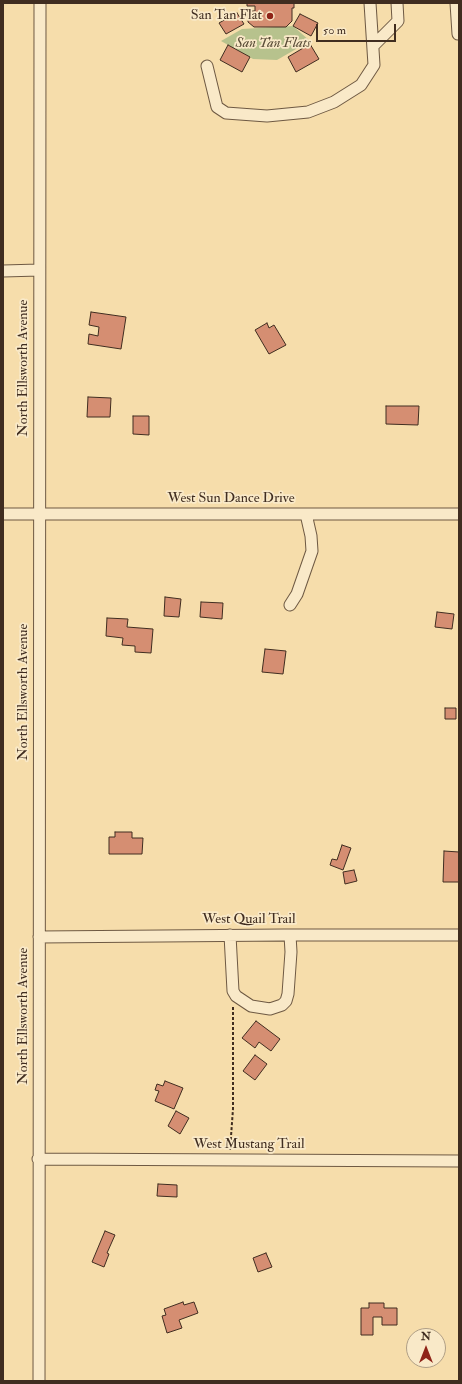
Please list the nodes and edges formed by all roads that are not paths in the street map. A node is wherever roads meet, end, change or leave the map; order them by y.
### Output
1 (40, 3) edge
2 (370, 3) edge
3 (397, 3) edge
4 (456, 3) edge
5 (458, 34) edge
6 (374, 45) junction
7 (206, 66) dead end
8 (40, 270) junction
9 (3, 271) edge
10 (3, 514) edge
11 (39, 514) junction
12 (306, 514) junction
13 (459, 514) edge
14 (290, 605) dead end
15 (230, 935) junction
16 (290, 935) junction
17 (459, 935) edge
18 (40, 937) junction
19 (38, 1160) junction
20 (459, 1161) edge
21 (39, 1381) edge

1 - 8 street, North Ellsworth Avenue
2 - 6 street
3 - 6 street
4 - 5 street
6 - 7 street
8 - 9 street
8 - 11 street, North Ellsworth Avenue
10 - 11 street, West Sun Dance Drive
11 - 12 street, West Sun Dance Drive
11 - 18 street, North Ellsworth Avenue
12 - 13 street, West Sun Dance Drive
12 - 14 street
15 - 16 street, West Quail Trail
15 - 16 street
15 - 18 street, West Quail Trail
16 - 17 street, West Quail Trail
18 - 19 street, North Ellsworth Avenue
19 - 20 street, West Mustang Trail
19 - 21 street, North Ellsworth Avenue

